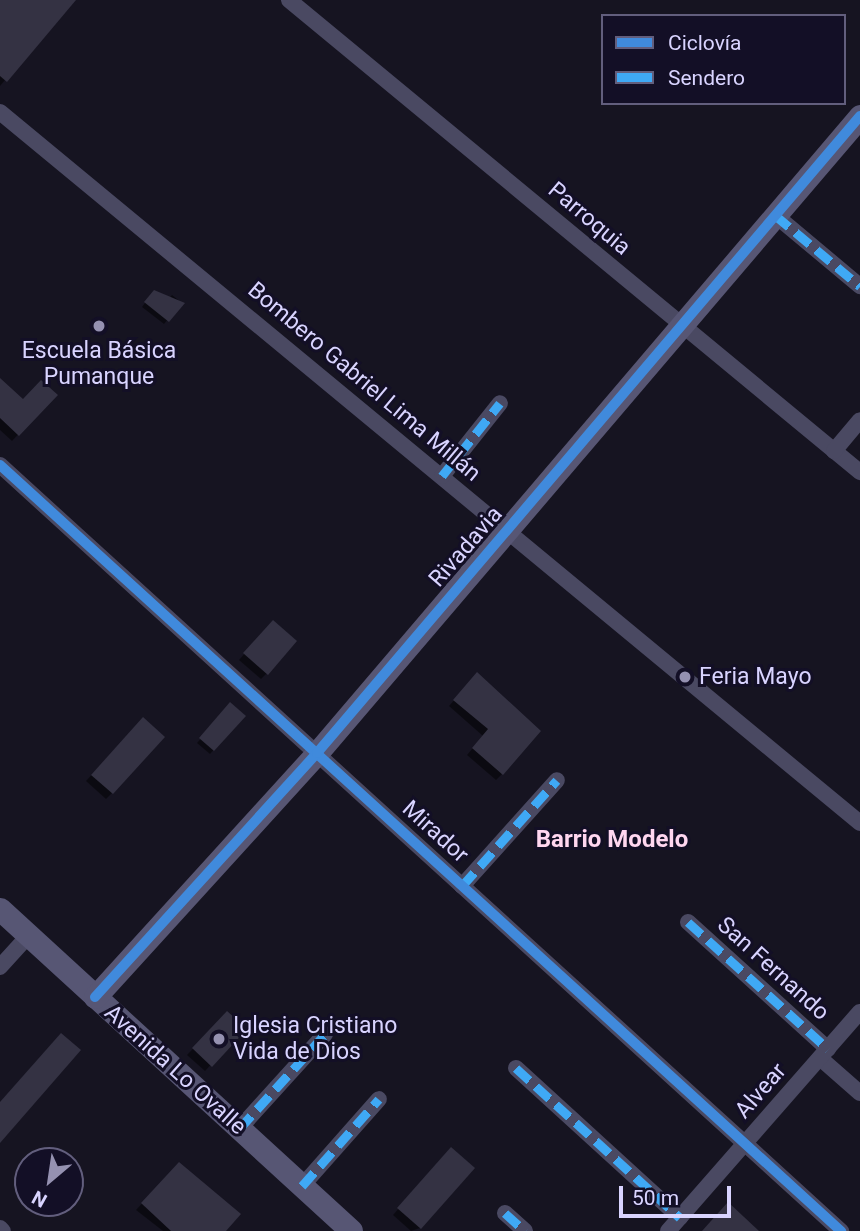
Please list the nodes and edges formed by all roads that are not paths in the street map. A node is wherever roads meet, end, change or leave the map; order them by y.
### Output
1 (289, 0) edge
2 (0, 112) edge
3 (860, 116) edge
4 (775, 215) junction
5 (860, 286) edge
6 (682, 325) junction
7 (500, 403) dead end
8 (860, 421) edge
9 (834, 451) junction
10 (0, 465) edge
11 (860, 472) edge
12 (442, 476) junction
13 (508, 530) junction
14 (317, 753) junction
15 (557, 780) dead end
16 (860, 823) edge
17 (462, 886) junction
18 (0, 909) edge
19 (688, 922) dead end
20 (29, 936) junction
21 (0, 967) edge
22 (95, 997) junction
23 (860, 1012) edge
24 (325, 1034) dead end
25 (824, 1054) junction
26 (516, 1068) dead end
27 (860, 1093) edge
28 (379, 1098) dead end
29 (239, 1129) junction
30 (746, 1144) junction
31 (302, 1186) junction
32 (505, 1213) dead end
33 (680, 1218) junction
34 (351, 1231) edge
35 (525, 1231) edge
36 (668, 1231) edge
37 (842, 1231) edge

1 - 6 street, Parroquia
2 - 12 street, Bombero Gabriel Lima Millán
3 - 4 street, Rivadavia
4 - 5 street
4 - 6 street, Rivadavia
6 - 9 street, Parroquia
6 - 13 street, Rivadavia
7 - 12 street
8 - 9 street
9 - 11 street, Parroquia
10 - 14 street, Mirador
12 - 13 street, Bombero Gabriel Lima Millán
13 - 14 street, Rivadavia
13 - 16 street, Bombero Gabriel Lima Millán
14 - 17 street, Mirador
14 - 22 street, Rivadavia
15 - 17 street, Mirador
17 - 30 street, Mirador
18 - 20 street, Avenida Lo Ovalle
19 - 25 street, San Fernando
20 - 21 street
20 - 22 street, Avenida Lo Ovalle
22 - 29 street, Avenida Lo Ovalle
23 - 25 street, Alvear
24 - 29 street
25 - 27 street, San Fernando
25 - 30 street, Alvear
26 - 33 street
28 - 31 street
29 - 31 street, Avenida Lo Ovalle
30 - 33 street, Alvear
30 - 37 street, Mirador
31 - 34 street, Avenida Lo Ovalle
32 - 35 street
33 - 36 street, Alvear

